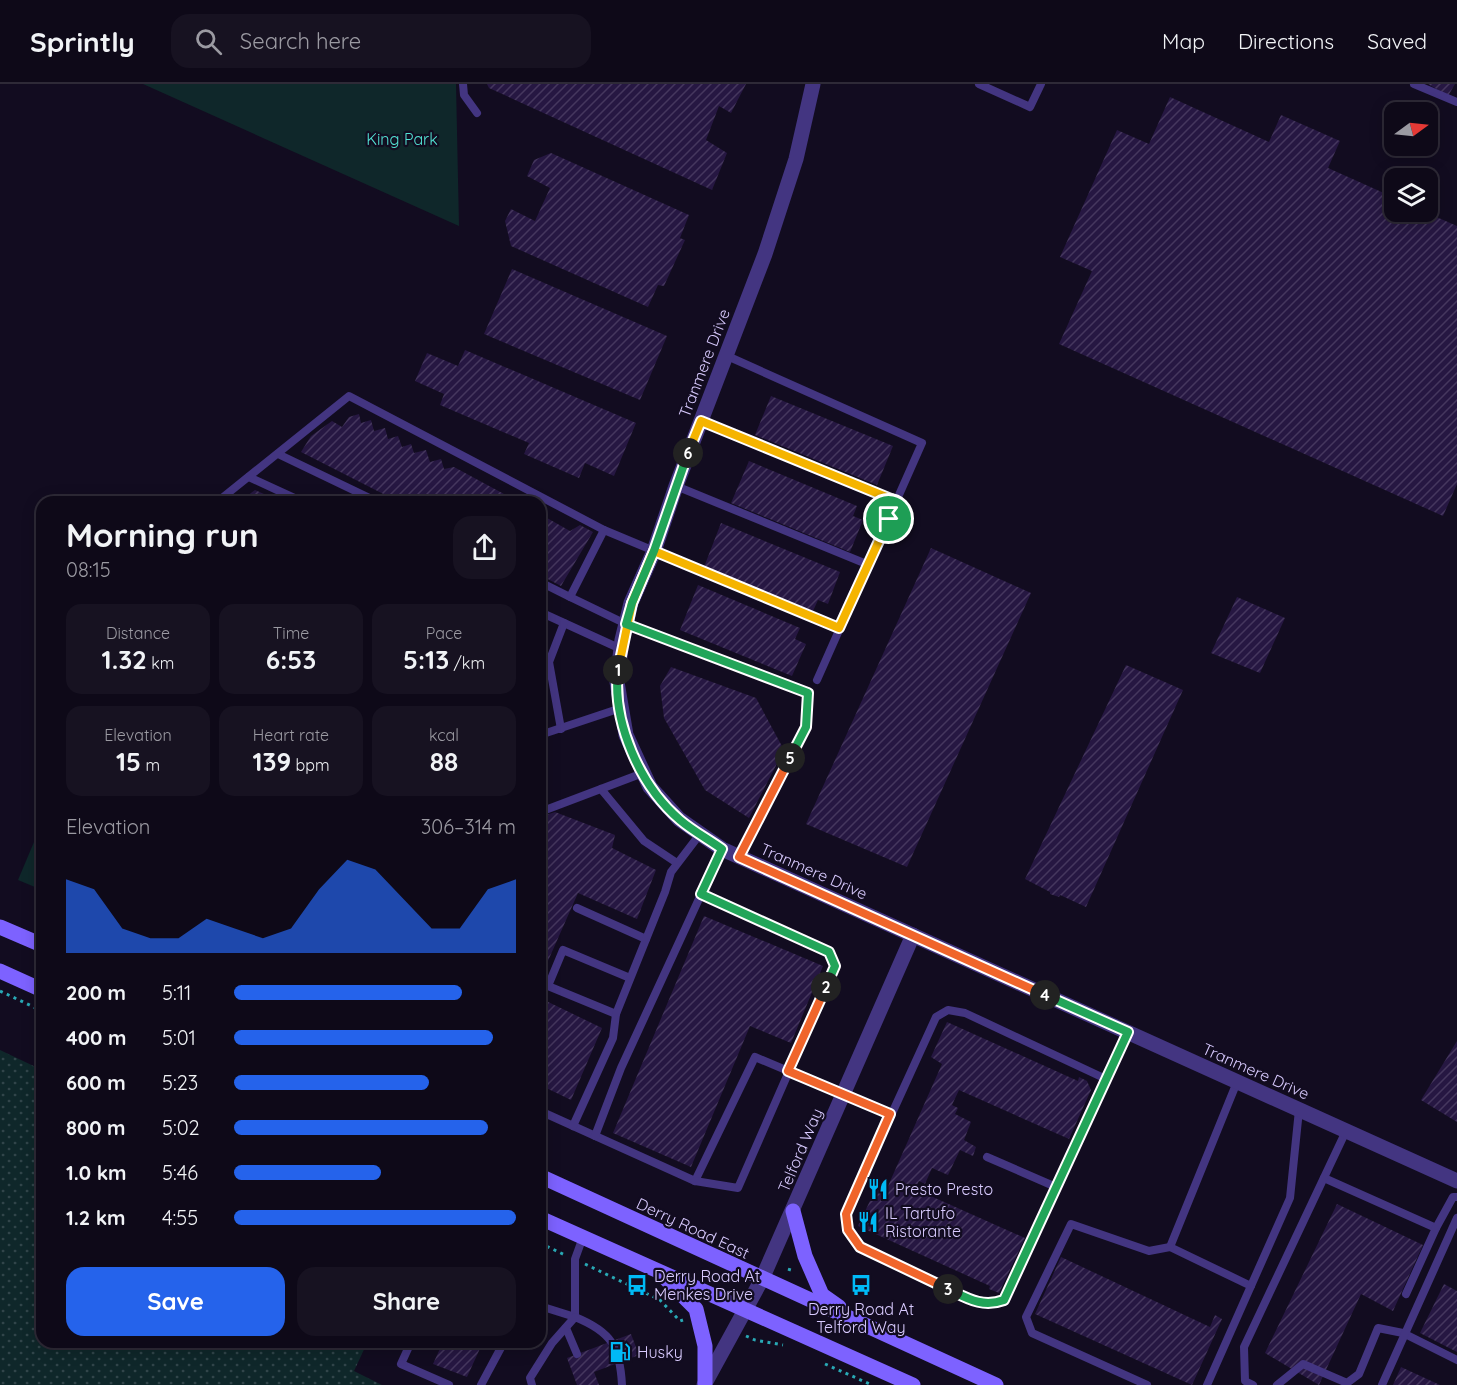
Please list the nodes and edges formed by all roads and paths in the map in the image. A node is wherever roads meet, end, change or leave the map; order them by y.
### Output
1 (463, 84) edge
2 (813, 84) edge
3 (979, 84) edge
4 (1041, 84) edge
5 (1414, 84) edge
6 (1457, 102) edge
7 (477, 113) dead end
8 (725, 355) junction
9 (701, 421) junction
10 (278, 454) junction
11 (249, 477) junction
12 (676, 486) junction
13 (225, 496) edge
14 (290, 496) edge
15 (366, 496) edge
16 (539, 496) edge
17 (546, 500) edge
18 (896, 501) junction
19 (604, 530) junction
20 (654, 551) junction
21 (869, 565) junction
22 (546, 585) edge
23 (570, 597) junction
24 (546, 614) edge
25 (564, 622) junction
26 (626, 624) junction
27 (839, 628) junction
28 (621, 649) junction
29 (817, 680) dead end
30 (621, 708) junction
31 (561, 729) junction
32 (546, 733) edge
33 (644, 773) junction
34 (601, 789) junction
35 (546, 810) edge
36 (699, 834) junction
37 (722, 849) junction
38 (739, 857) junction
39 (677, 863) junction
40 (701, 894) junction
41 (577, 908) dead end
42 (0, 927) edge
43 (913, 935) junction
44 (646, 939) junction
45 (36, 942) edge
46 (0, 971) edge
47 (630, 978) junction
48 (36, 987) edge
49 (0, 992) edge
50 (36, 1008) edge
51 (616, 1014) junction
52 (1128, 1032) junction
53 (788, 1071) junction
54 (1106, 1079) junction
55 (1237, 1082) junction
56 (843, 1094) junction
57 (1299, 1110) junction
58 (546, 1114) edge
59 (890, 1114) junction
60 (573, 1126) junction
61 (1346, 1131) junction
62 (595, 1136) junction
63 (987, 1157) dead end
64 (1324, 1178) junction
65 (546, 1179) edge
66 (696, 1181) junction
67 (1457, 1181) edge
68 (1056, 1187) junction
69 (1457, 1197) edge
70 (793, 1211) junction
71 (1457, 1218) edge
72 (546, 1221) edge
73 (1436, 1228) junction
74 (583, 1237) junction
75 (1453, 1237) edge
76 (1170, 1246) junction
77 (546, 1247) edge
78 (575, 1259) junction
79 (791, 1264) dead end
80 (656, 1270) junction
81 (789, 1271) dead end
82 (762, 1280) junction
83 (1251, 1286) junction
84 (1406, 1294) dead end
85 (546, 1308) edge
86 (745, 1310) junction
87 (575, 1317) junction
88 (685, 1319) dead end
89 (566, 1328) junction
90 (871, 1330) junction
91 (1406, 1334) junction
92 (749, 1337) dead end
93 (408, 1348) edge
94 (501, 1348) edge
95 (792, 1349) dead end
96 (577, 1354) dead end
97 (1457, 1360) edge
98 (822, 1362) dead end
99 (704, 1384) edge
100 (1247, 1384) edge
101 (449, 1385) edge
102 (482, 1385) edge
103 (532, 1385) edge
104 (622, 1385) edge
105 (872, 1385) edge
106 (913, 1385) edge
107 (996, 1385) edge
108 (1147, 1385) edge
109 (1207, 1385) edge
110 (1277, 1385) edge
111 (1382, 1385) edge

1 - 7 lane
2 - 8 street, Tranmere Drive
3 - 4 lane
5 - 6 lane
8 - 9 street, Tranmere Drive
8 - 18 lane
9 - 12 street, Tranmere Drive
9 - 18 lane
10 - 11 lane
10 - 15 lane
10 - 16 lane
11 - 13 lane
11 - 14 lane
12 - 20 street, Tranmere Drive
12 - 21 lane
17 - 19 lane
18 - 21 lane
19 - 20 lane
19 - 23 lane
20 - 26 street, Tranmere Drive
20 - 27 lane
21 - 27 lane
22 - 23 lane
23 - 26 lane
24 - 25 lane
25 - 28 lane
25 - 31 lane
26 - 28 street, Tranmere Drive
26 - 38 lane
27 - 29 lane
28 - 30 street, Tranmere Drive
30 - 31 lane
30 - 33 street, Tranmere Drive
31 - 32 lane
33 - 34 lane
33 - 36 street, Tranmere Drive
34 - 35 lane
34 - 39 lane
36 - 37 street, Tranmere Drive
36 - 39 lane
37 - 38 street, Tranmere Drive
37 - 40 lane
38 - 43 street, Tranmere Drive
39 - 44 lane
40 - 53 lane
40 - 62 lane
41 - 44 lane
42 - 45 main road
43 - 52 street, Tranmere Drive
43 - 56 street, Telford Way
44 - 47 lane
46 - 48 main road
47 - 51 lane
47 - 51 lane
49 - 50 path
51 - 60 lane
52 - 54 lane
52 - 55 street, Tranmere Drive
53 - 56 lane
53 - 66 lane
53 - 66 lane
54 - 59 lane
54 - 68 lane
55 - 57 street, Tranmere Drive
55 - 76 lane
56 - 59 lane
56 - 70 street, Telford Way
57 - 61 street, Tranmere Drive
57 - 83 lane
58 - 60 lane
59 - 68 lane
60 - 62 lane
61 - 64 lane
61 - 67 street, Tranmere Drive
62 - 66 lane
63 - 68 lane
64 - 73 lane
64 - 100 lane
65 - 82 main road, Derry Road East
69 - 73 lane
70 - 82 street, Telford Way
70 - 90 main road
71 - 75 lane
72 - 74 main road
73 - 84 lane
74 - 78 lane
74 - 80 main road
75 - 91 lane
76 - 83 lane
76 - 108 lane
77 - 78 path
78 - 87 lane
78 - 88 path
79 - 81 path
80 - 86 main road
80 - 99 main road
82 - 86 street, Telford Way
82 - 90 main road, Derry Road East
83 - 109 lane
85 - 87 lane
86 - 99 street, Telford Way
86 - 106 main road
87 - 89 lane
87 - 104 lane
89 - 96 lane
89 - 103 lane
90 - 107 main road, Derry Road East
91 - 97 lane
91 - 110 lane
91 - 111 lane
92 - 95 path
93 - 101 lane
94 - 102 lane
98 - 105 path

